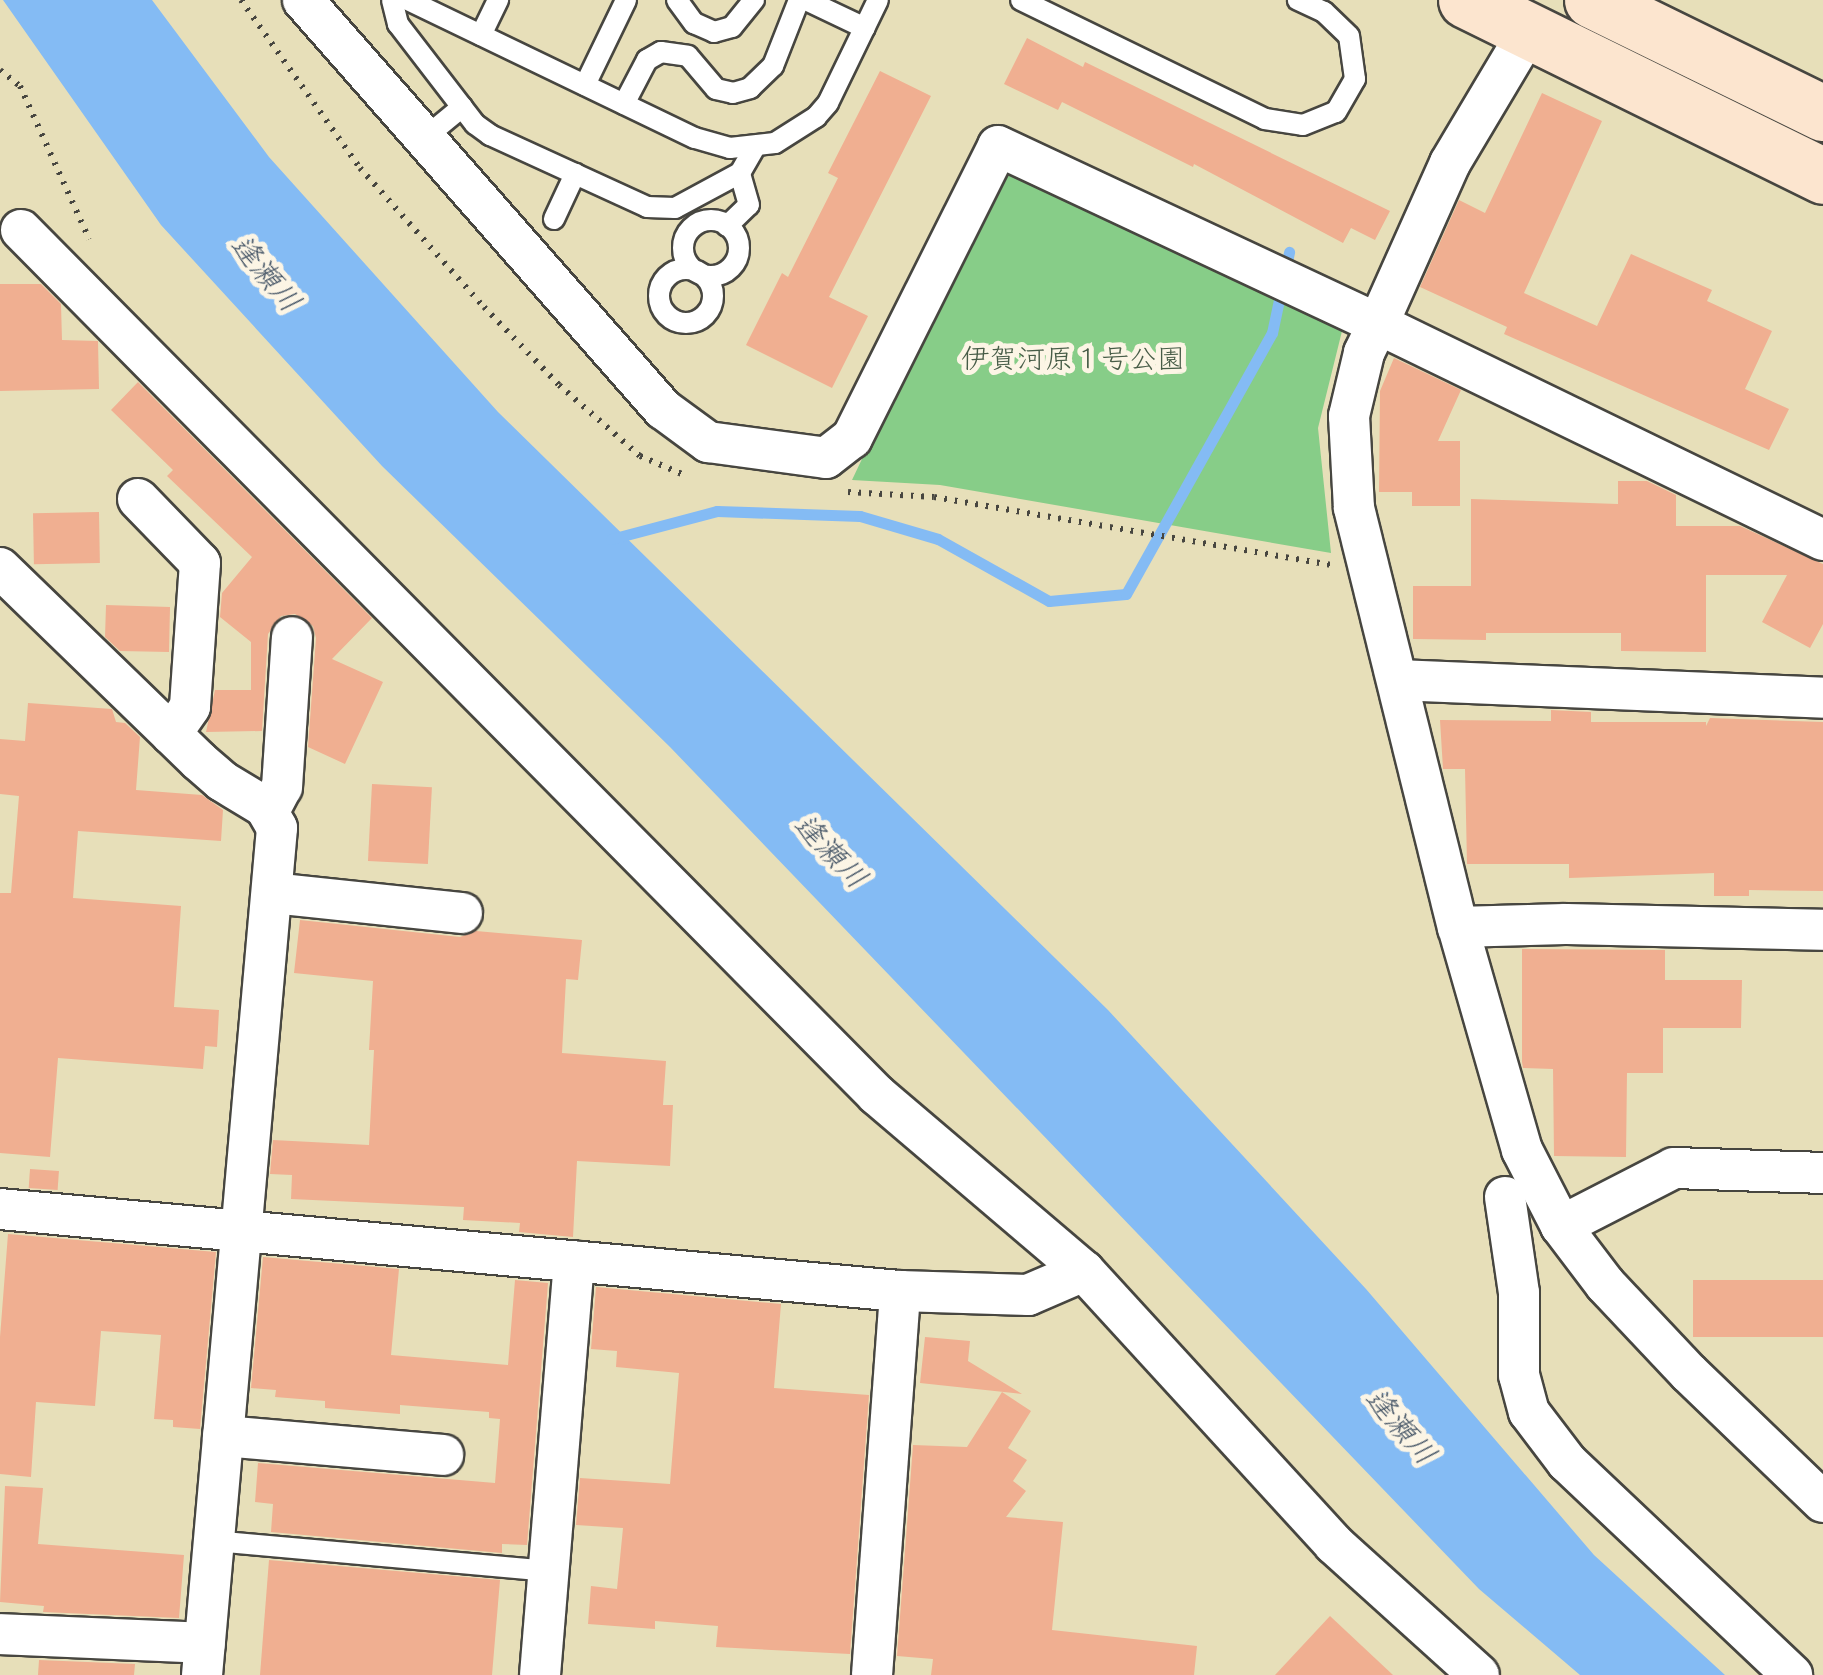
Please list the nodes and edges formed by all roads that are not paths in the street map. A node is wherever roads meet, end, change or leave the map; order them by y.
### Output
1 (303, 0) edge
2 (498, 0) edge
3 (626, 0) edge
4 (677, 0) edge
5 (754, 0) edge
6 (802, 0) edge
7 (878, 0) edge
8 (1021, 0) edge
9 (1298, 0) edge
10 (1466, 0) edge
11 (1592, 0) edge
12 (407, 1) edge
13 (1536, 15) edge
14 (864, 28) junction
15 (481, 35) junction
16 (585, 86) junction
17 (624, 104) junction
18 (462, 106) junction
19 (1823, 113) edge
20 (422, 140) junction
21 (755, 147) junction
22 (740, 173) junction
23 (575, 174) junction
24 (1823, 176) edge
25 (554, 218) dead end
26 (728, 226) junction
27 (21, 230) dead end
28 (1378, 324) junction
29 (138, 498) dead end
30 (1823, 540) edge
31 (0, 568) edge
32 (292, 637) dead end
33 (1398, 680) junction
34 (1823, 698) edge
35 (172, 734) junction
36 (269, 810) junction
37 (272, 893) junction
38 (462, 913) dead end
39 (1458, 927) junction
40 (1823, 930) edge
41 (1823, 1173) edge
42 (1506, 1197) dead end
43 (0, 1209) edge
44 (1561, 1226) junction
45 (242, 1228) junction
46 (574, 1262) junction
47 (1084, 1272) junction
48 (900, 1292) junction
49 (223, 1436) junction
50 (444, 1455) dead end
51 (1823, 1502) edge
52 (214, 1541) junction
53 (548, 1571) junction
54 (0, 1634) edge
55 (203, 1659) edge
56 (540, 1675) edge
57 (872, 1675) edge
58 (1479, 1675) edge
59 (1792, 1675) edge

1 - 20 street
2 - 15 lane
3 - 16 lane
4 - 5 lane
6 - 14 lane
6 - 17 lane
7 - 14 lane
8 - 9 lane
10 - 13 street
11 - 19 street
12 - 15 lane
12 - 18 lane
13 - 24 street
13 - 28 street
14 - 21 lane
15 - 16 lane
16 - 17 lane
17 - 21 lane
18 - 20 lane
18 - 23 lane
20 - 28 street
21 - 22 lane
22 - 23 lane
22 - 26 lane
23 - 25 lane
26 - 26 lane
27 - 47 street
28 - 30 street
28 - 33 street
29 - 35 street
31 - 35 street
32 - 36 street
33 - 34 street
33 - 39 street
35 - 36 street
36 - 37 street
37 - 38 street
37 - 45 street
39 - 40 street
39 - 44 street
41 - 44 street
42 - 59 street
43 - 45 street
44 - 51 street
45 - 46 street
45 - 49 street
46 - 48 street
46 - 53 street
47 - 48 street
47 - 58 street
48 - 57 street
49 - 50 street
49 - 52 street
52 - 53 lane
52 - 55 street
53 - 56 street
54 - 55 street

